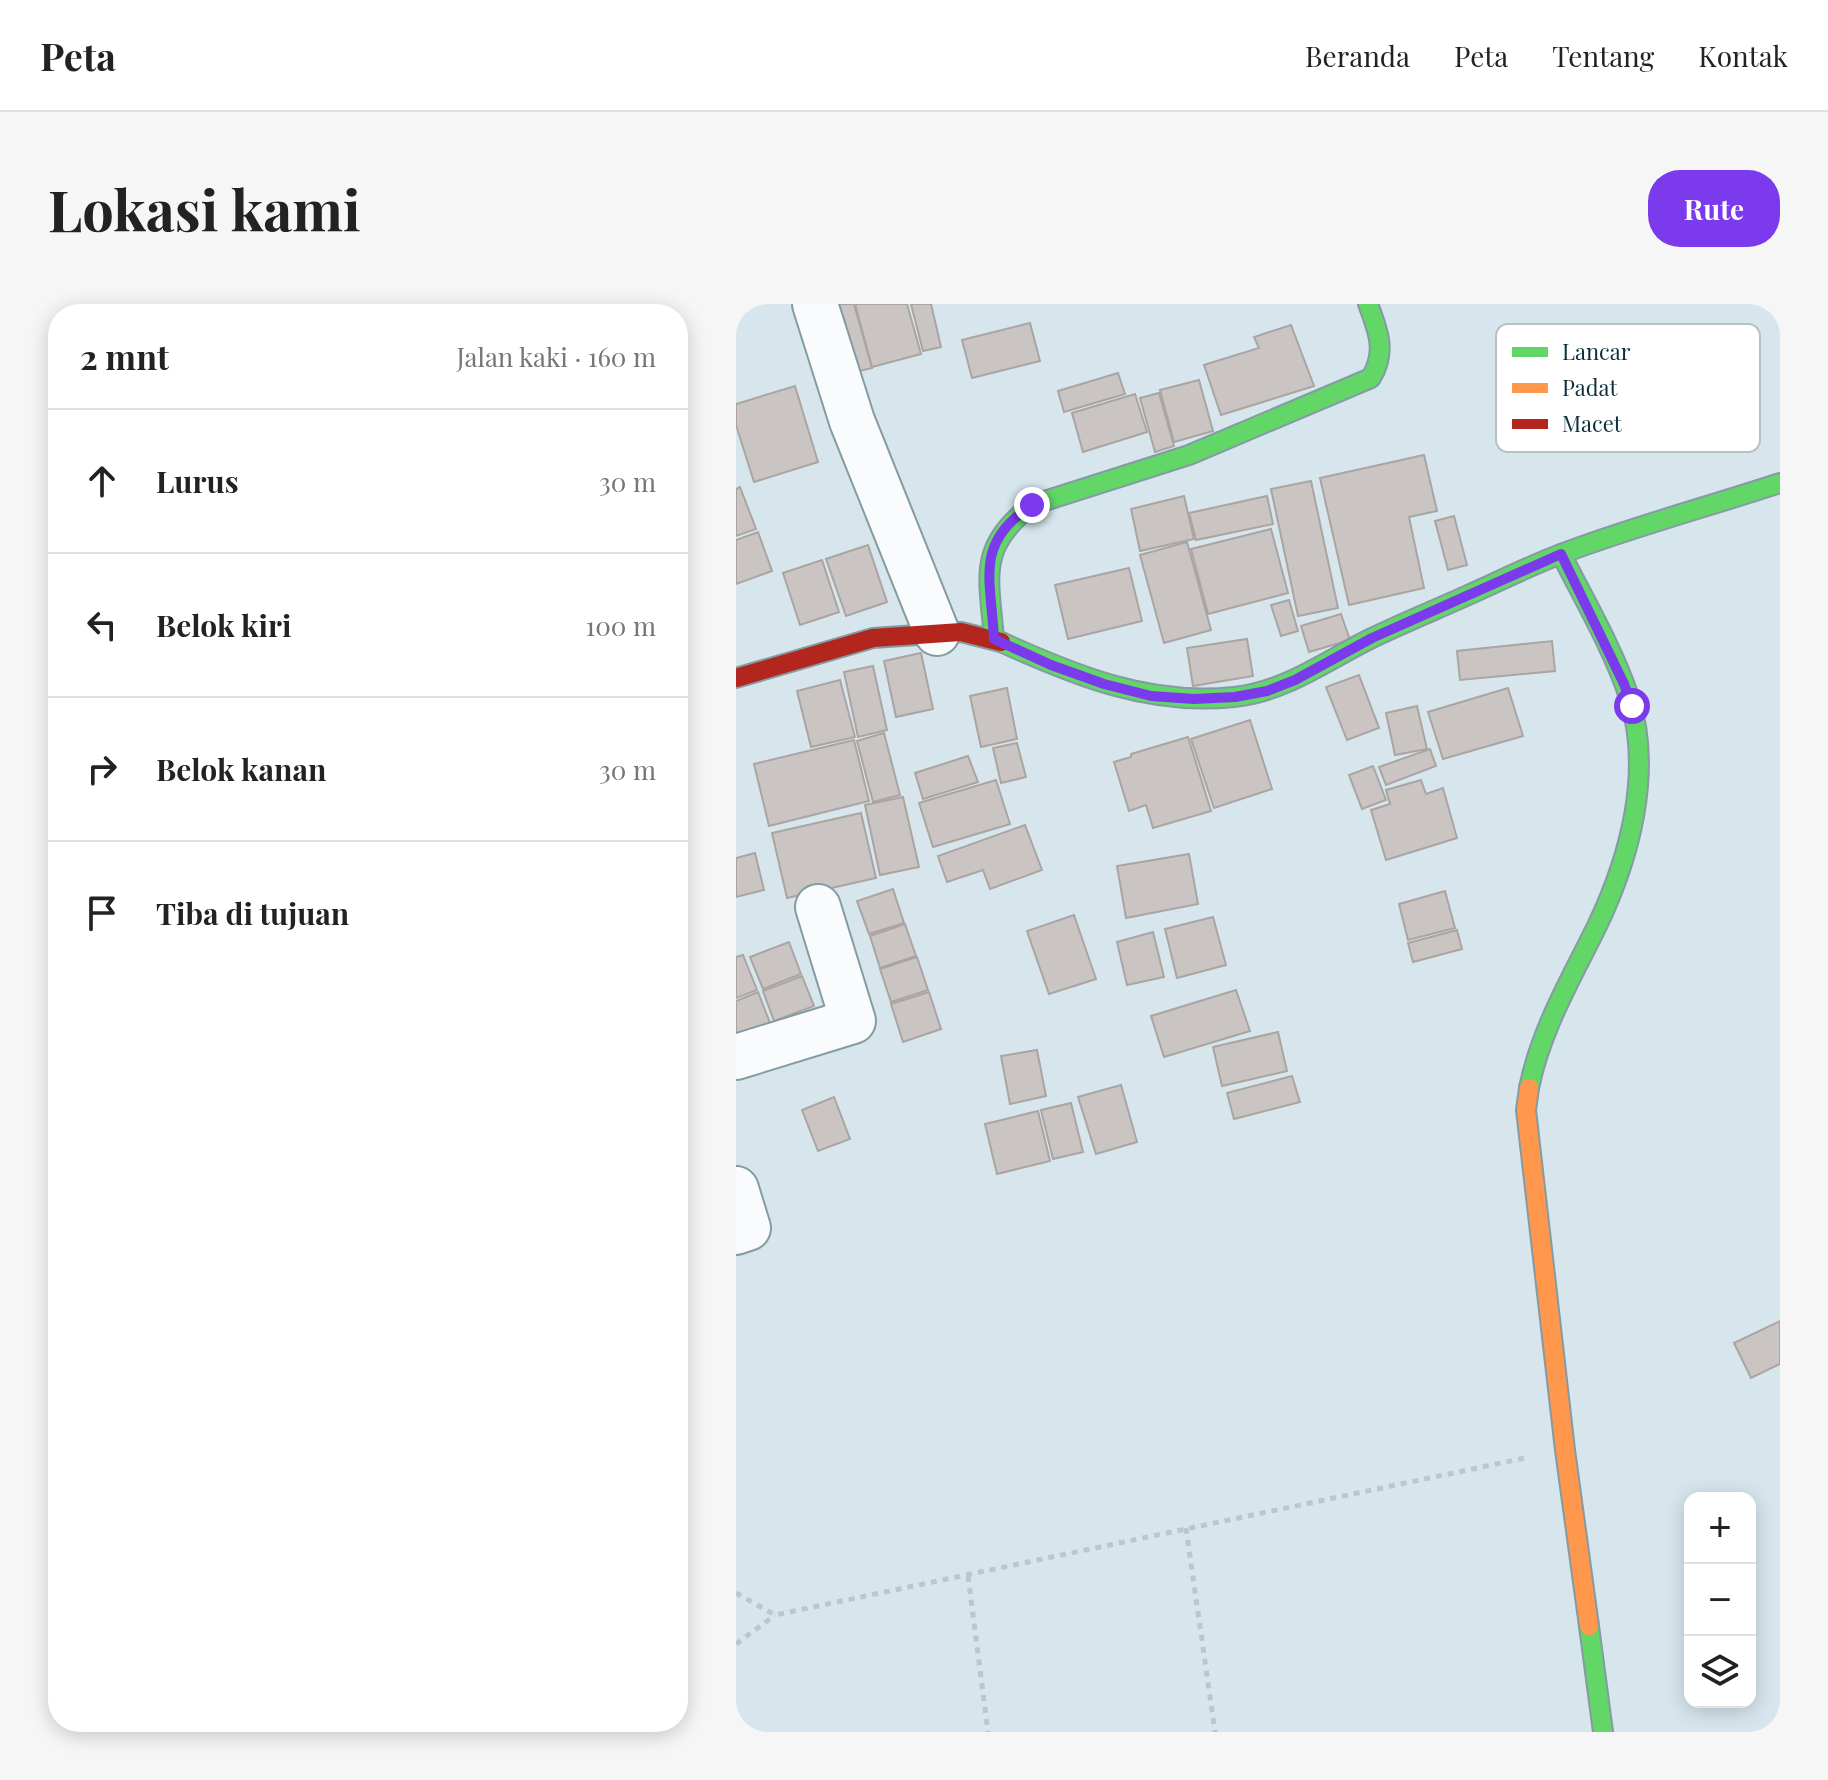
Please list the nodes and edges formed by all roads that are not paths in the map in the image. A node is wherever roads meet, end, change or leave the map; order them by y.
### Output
1 (815, 304) edge
2 (1368, 304) edge
3 (1780, 483) edge
4 (1561, 554) junction
5 (937, 633) junction
6 (994, 639) junction
7 (736, 678) edge
8 (818, 907) dead end
9 (736, 1057) edge
10 (736, 1189) edge
11 (736, 1232) edge
12 (1603, 1732) edge

1 - 5 street
2 - 6 street
3 - 4 street
4 - 6 street
4 - 12 street
5 - 6 street
5 - 7 street
8 - 9 street
10 - 11 street

